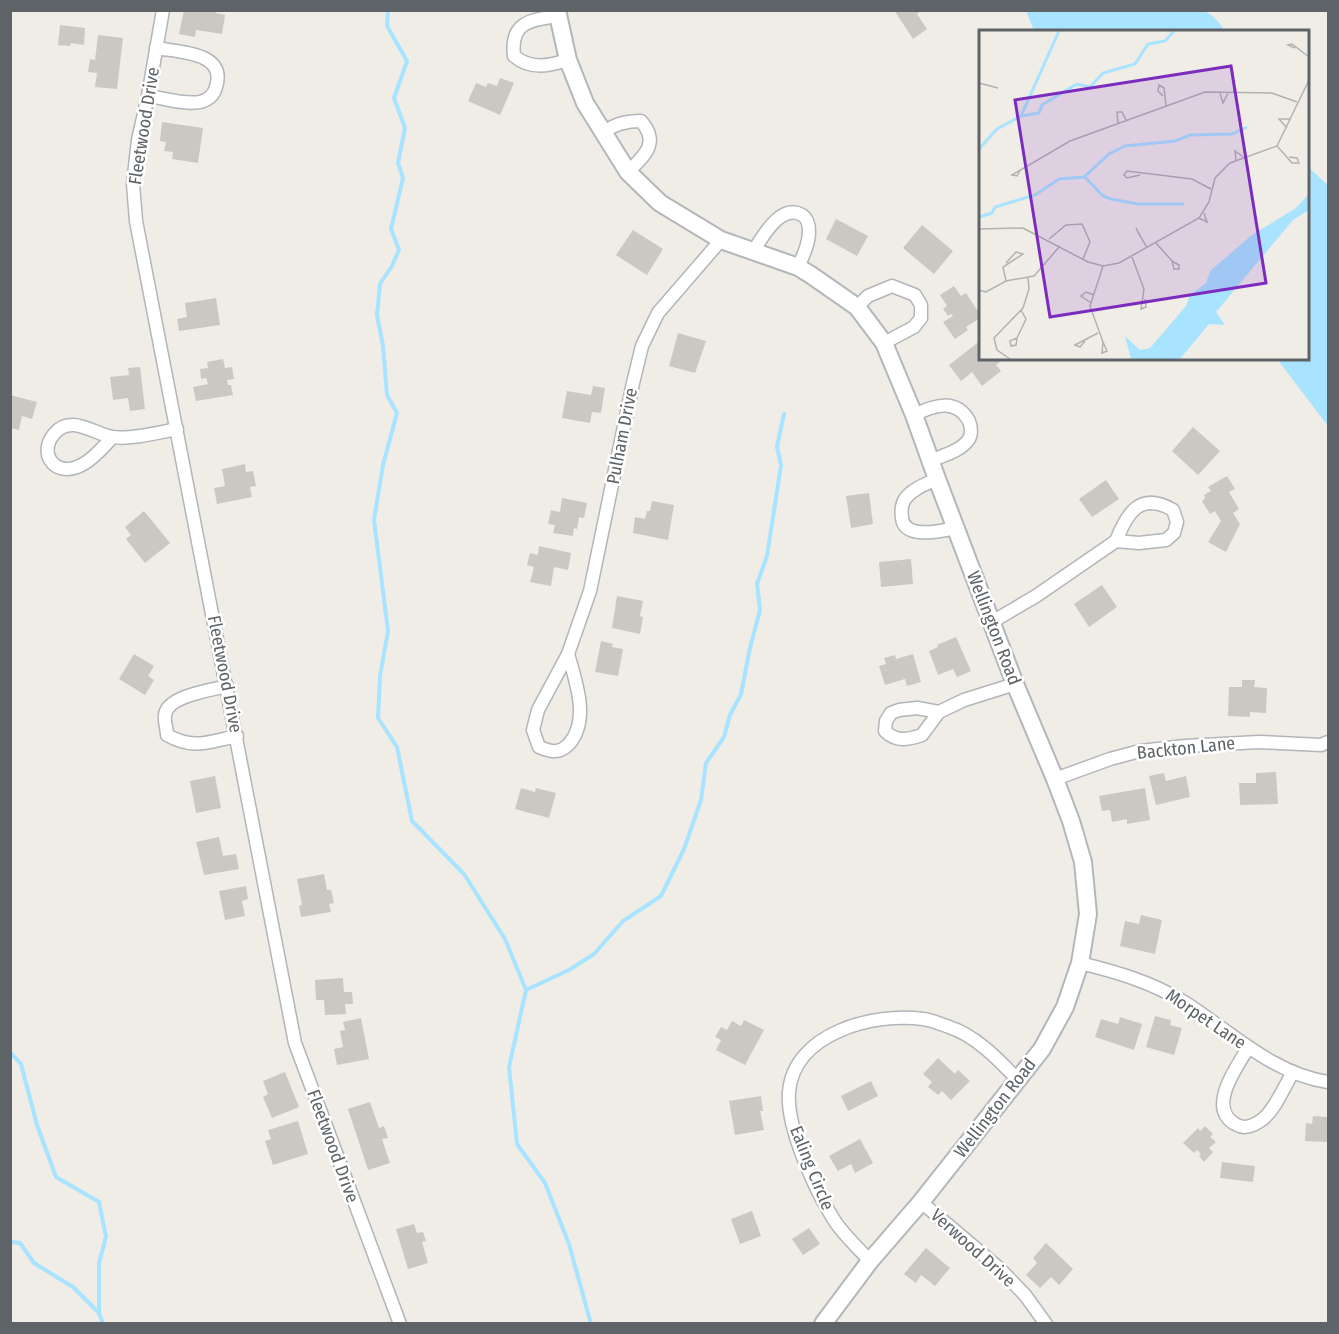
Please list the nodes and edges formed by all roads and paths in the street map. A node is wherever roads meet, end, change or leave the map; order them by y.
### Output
1 (159, 11) edge
2 (558, 13) edge
3 (156, 48) junction
4 (568, 60) junction
5 (148, 96) junction
6 (603, 132) junction
7 (628, 172) junction
8 (721, 240) junction
9 (754, 250) junction
10 (798, 267) junction
11 (857, 307) junction
12 (884, 343) junction
13 (914, 415) junction
14 (177, 429) junction
15 (113, 437) junction
16 (932, 460) junction
17 (937, 479) junction
18 (956, 528) junction
19 (1116, 541) junction
20 (992, 622) junction
21 (568, 654) junction
22 (1015, 684) junction
23 (227, 686) junction
24 (939, 712) dead end
25 (237, 736) junction
26 (1326, 746) edge
27 (1055, 779) junction
28 (1080, 963) junction
29 (1248, 1048) junction
30 (1293, 1072) junction
31 (1017, 1079) junction
32 (1329, 1082) edge
33 (921, 1202) junction
34 (870, 1261) junction
35 (400, 1323) edge
36 (823, 1323) edge
37 (1046, 1323) edge

1 - 3 street, Fleetwood Drive
2 - 4 street, Wellington Road
2 - 4 street
3 - 5 street, Fleetwood Drive
3 - 5 street
4 - 6 street, Wellington Road
5 - 14 street, Fleetwood Drive
6 - 7 street, Wellington Road
6 - 7 street
7 - 8 street, Wellington Road
8 - 9 street, Wellington Road
8 - 21 street, Pulham Drive
9 - 10 street, Wellington Road
9 - 10 street
10 - 11 street, Wellington Road
11 - 12 street, Wellington Road
11 - 12 street
12 - 13 street, Wellington Road
13 - 16 street, Wellington Road
13 - 16 street
14 - 15 street
14 - 23 street, Fleetwood Drive
15 - 15 street
16 - 17 street, Wellington Road
17 - 18 street, Wellington Road
17 - 18 street
18 - 20 street, Wellington Road
19 - 19 street
19 - 20 street
20 - 22 street, Wellington Road
21 - 21 street, Pulham Drive
22 - 24 street
22 - 27 street, Wellington Road
23 - 25 street, Fleetwood Drive
23 - 25 street
25 - 35 street, Fleetwood Drive
26 - 27 street, Backton Lane
27 - 28 street, Wellington Road
28 - 29 street, Morpet Lane
28 - 31 street, Wellington Road
29 - 30 street, Morpet Lane
29 - 30 street
30 - 32 street, Morpet Lane
31 - 33 street, Wellington Road
31 - 34 street, Ealing Circle
33 - 34 street, Wellington Road
33 - 37 street, Verwood Drive
34 - 36 street, Wellington Road

